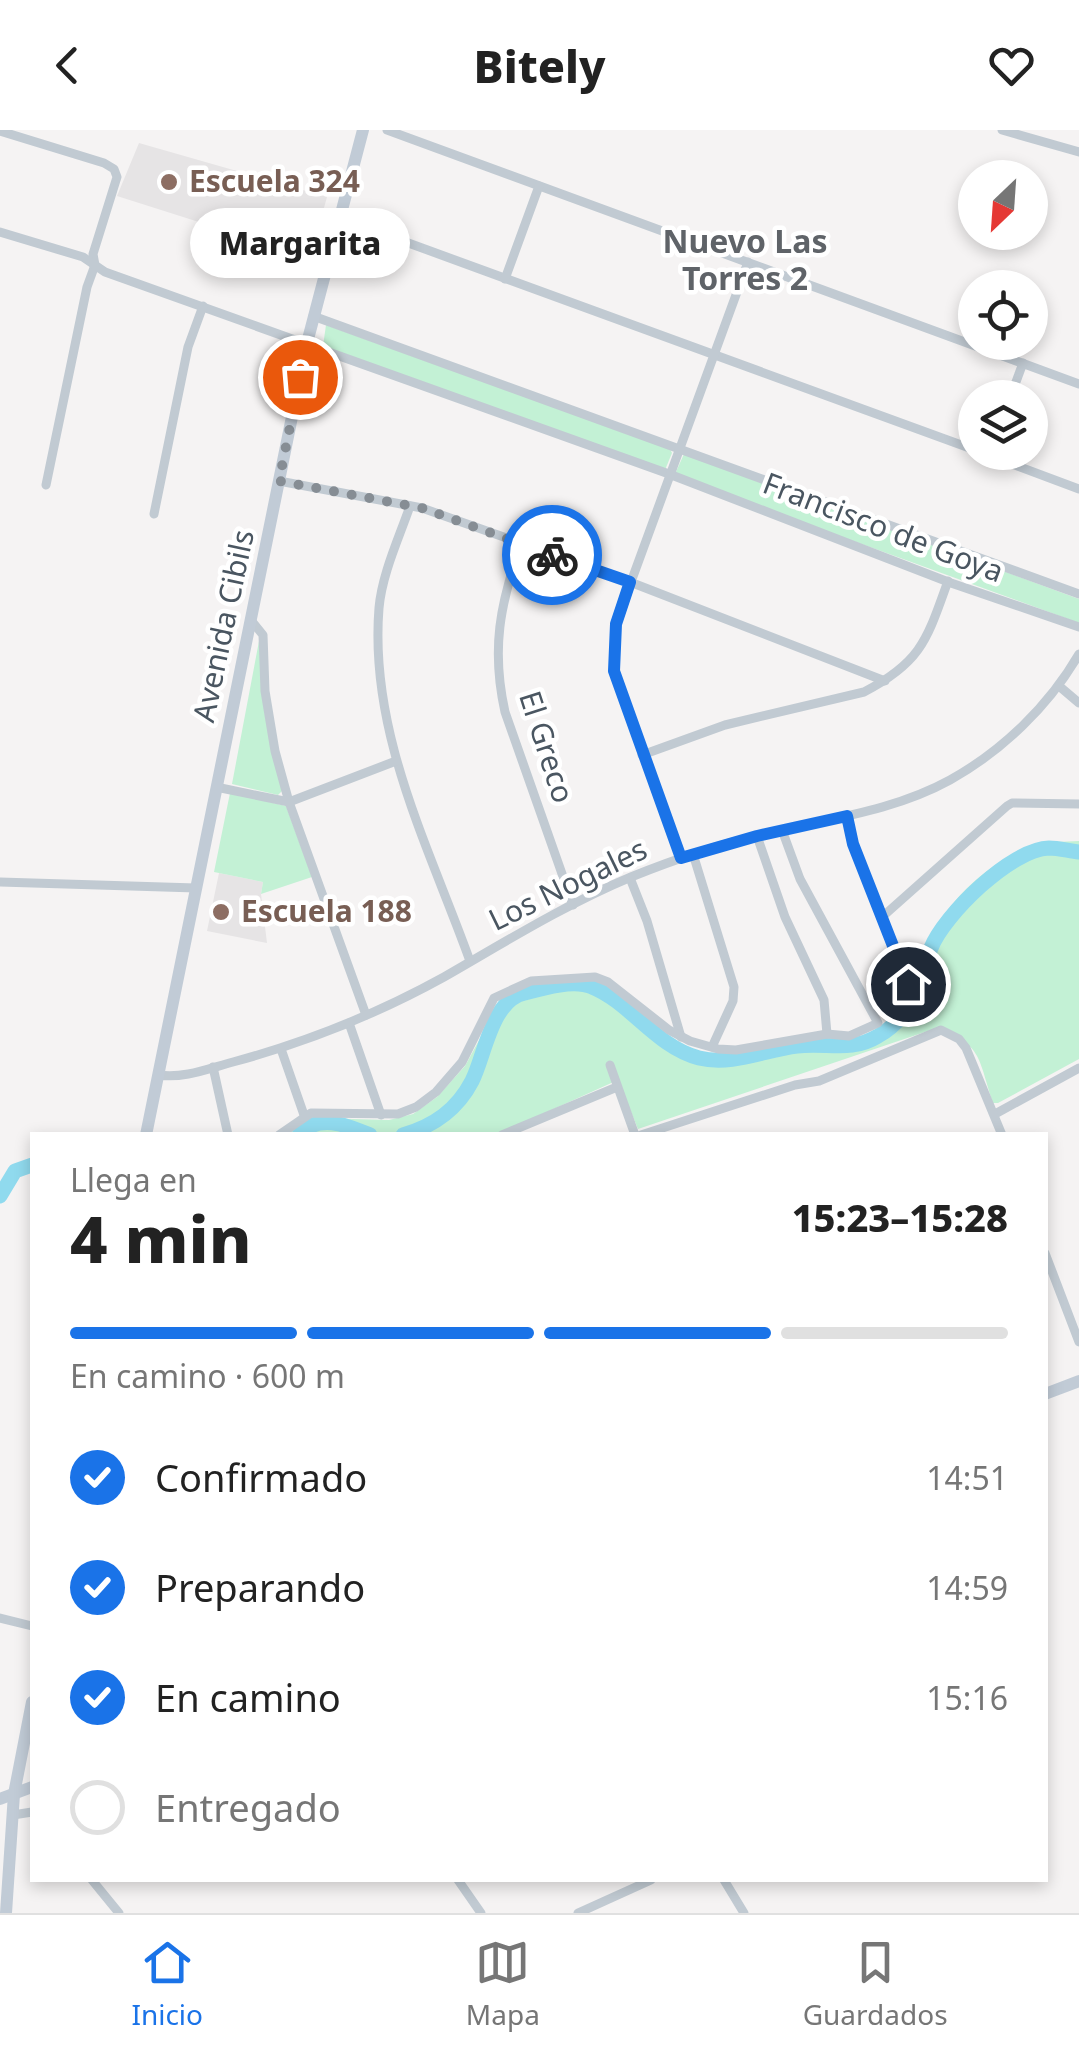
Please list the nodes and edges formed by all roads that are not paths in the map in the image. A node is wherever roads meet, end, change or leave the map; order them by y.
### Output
1 (363, 130) edge
2 (387, 130) edge
3 (1002, 130) edge
4 (0, 131) edge
5 (1079, 152) edge
6 (539, 186) junction
7 (340, 218) junction
8 (0, 232) edge
9 (748, 262) junction
10 (95, 266) junction
11 (505, 279) junction
12 (203, 306) junction
13 (314, 316) junction
14 (307, 342) junction
15 (713, 355) junction
16 (1022, 364) junction
17 (1016, 380) edge
18 (1079, 384) edge
19 (958, 444) edge
20 (679, 447) junction
21 (1029, 470) edge
22 (669, 474) junction
23 (279, 481) junction
24 (46, 485) dead end
25 (1079, 489) edge
26 (410, 506) junction
27 (154, 514) dead end
28 (521, 544) junction
29 (948, 581) junction
30 (630, 582) junction
31 (1079, 594) edge
32 (250, 619) junction
33 (1079, 627) edge
34 (1079, 654) edge
35 (885, 681) junction
36 (1059, 686) junction
37 (1079, 704) edge
38 (642, 755) junction
39 (396, 761) junction
40 (216, 787) junction
41 (288, 802) junction
42 (1079, 804) edge
43 (847, 816) junction
44 (782, 830) junction
45 (757, 836) junction
46 (693, 854) junction
47 (681, 858) junction
48 (630, 878) junction
49 (0, 882) edge
50 (196, 888) junction
51 (572, 905) junction
52 (881, 918) junction
53 (470, 962) junction
54 (908, 984) dead end
55 (366, 1015) junction
56 (348, 1023) junction
57 (827, 1034) junction
58 (681, 1037) junction
59 (712, 1048) junction
60 (281, 1049) junction
61 (610, 1066) dead end
62 (213, 1067) junction
63 (1079, 1068) edge
64 (159, 1075) junction
65 (617, 1088) junction
66 (995, 1114) junction
67 (304, 1115) junction
68 (380, 1115) junction
69 (147, 1132) edge
70 (227, 1132) edge
71 (283, 1132) edge
72 (509, 1132) edge
73 (637, 1132) edge
74 (648, 1132) edge
75 (1001, 1132) edge
76 (1048, 1261) edge
77 (1079, 1342) edge
78 (1079, 1381) edge
79 (1048, 1393) edge
80 (0, 1618) edge
81 (30, 1626) edge
82 (30, 1710) edge
83 (7, 1796) edge
84 (30, 1812) edge
85 (13, 1815) junction
86 (94, 1882) edge
87 (459, 1882) edge
88 (647, 1882) edge
89 (725, 1882) edge
90 (6, 1913) edge
91 (119, 1913) edge
92 (481, 1913) edge
93 (578, 1913) edge
94 (744, 1913) edge

1 - 7 street, Avenida Cibils
2 - 6 street
3 - 5 street
4 - 10 street
6 - 9 street
6 - 11 street
7 - 11 street
7 - 13 street, Avenida Cibils
8 - 10 street, Francisco de Goya
9 - 15 street
9 - 16 street
10 - 12 street, Francisco de Goya
10 - 24 street
11 - 15 street
12 - 14 street, Francisco de Goya
12 - 27 street
13 - 14 street, Avenida Cibils
13 - 20 street, Francisco de Goya
14 - 22 street, Francisco de Goya
14 - 23 street, Avenida Cibils
15 - 19 street
15 - 20 street
16 - 17 street
16 - 18 street
20 - 22 street
20 - 31 street, Francisco de Goya
21 - 25 street
22 - 29 street, Francisco de Goya
22 - 30 street
23 - 26 street
23 - 32 street, Avenida Cibils
26 - 28 street
26 - 39 street
28 - 30 street
28 - 51 street, El Greco
29 - 33 street, Francisco de Goya
29 - 35 street
30 - 35 street
30 - 38 street
32 - 40 street, Avenida Cibils
32 - 41 street
34 - 36 street, Los Nogales
35 - 38 street
36 - 37 street
36 - 43 street, Los Nogales
38 - 47 street
39 - 41 street
39 - 53 street
40 - 41 street
40 - 50 street, Avenida Cibils
41 - 55 street
42 - 52 street
43 - 44 street, Los Nogales
43 - 52 street
44 - 45 street, Los Nogales
44 - 57 street
45 - 46 street, Los Nogales
45 - 57 street
46 - 47 street, Los Nogales
46 - 59 street
47 - 48 street, Los Nogales
48 - 51 street, Los Nogales
48 - 58 street
49 - 50 street
50 - 64 street, Avenida Cibils
51 - 53 street, Los Nogales
52 - 54 street
53 - 55 street, Los Nogales
55 - 56 street, Los Nogales
56 - 60 street, Los Nogales
56 - 68 street
57 - 59 street
58 - 59 street
58 - 68 street
60 - 62 street, Los Nogales
60 - 67 street
61 - 65 street
62 - 64 street, Los Nogales
62 - 70 street
63 - 66 street
64 - 69 street, Avenida Cibils
65 - 72 street
65 - 73 street
66 - 74 street
66 - 75 street
67 - 68 street
67 - 71 street
76 - 77 street
78 - 79 street
80 - 81 street
82 - 83 street
83 - 85 street
84 - 85 street
85 - 90 street
86 - 91 street
87 - 92 street
88 - 93 street
89 - 94 street

